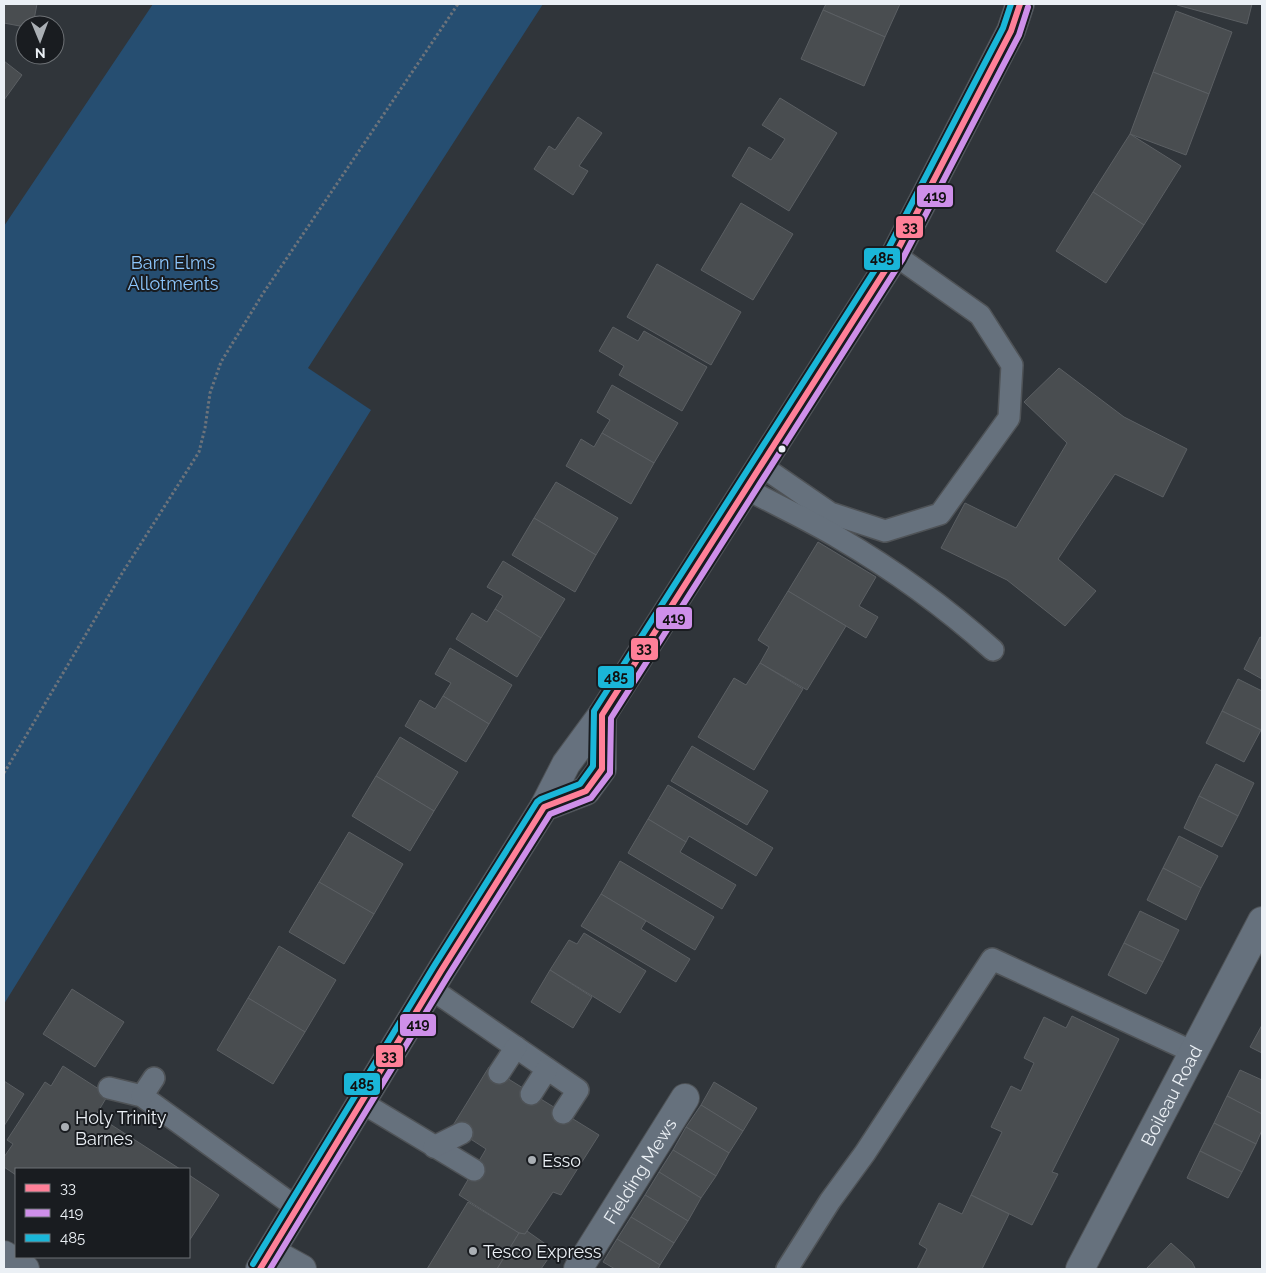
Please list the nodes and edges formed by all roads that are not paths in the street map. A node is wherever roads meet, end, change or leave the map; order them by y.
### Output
1 (1020, 4) edge
2 (895, 255) junction
3 (760, 465) junction
4 (745, 488) junction
5 (993, 650) dead end
6 (1262, 921) edge
7 (430, 988) junction
8 (516, 1048) junction
9 (1193, 1052) junction
10 (547, 1069) junction
11 (499, 1073) dead end
12 (154, 1078) dead end
13 (109, 1088) dead end
14 (531, 1094) dead end
15 (142, 1096) junction
16 (685, 1098) dead end
17 (361, 1102) junction
18 (563, 1113) dead end
19 (462, 1133) dead end
20 (434, 1147) junction
21 (474, 1170) dead end
22 (297, 1208) junction
23 (266, 1260) edge
24 (302, 1269) edge
25 (578, 1269) edge
26 (788, 1269) edge
27 (1080, 1269) edge

1 - 2 main road
2 - 3 main road
2 - 3 lane
3 - 4 main road
4 - 5 lane
4 - 7 main road
6 - 9 street, Boileau Road
7 - 8 lane
7 - 17 main road
8 - 10 lane
8 - 11 lane
9 - 26 lane
9 - 27 street, Boileau Road
10 - 14 lane
10 - 18 lane
12 - 15 lane
13 - 15 lane
15 - 22 lane
16 - 25 street, Fielding Mews
17 - 20 lane
17 - 22 main road
19 - 20 lane
20 - 21 lane
22 - 23 main road
23 - 24 street

